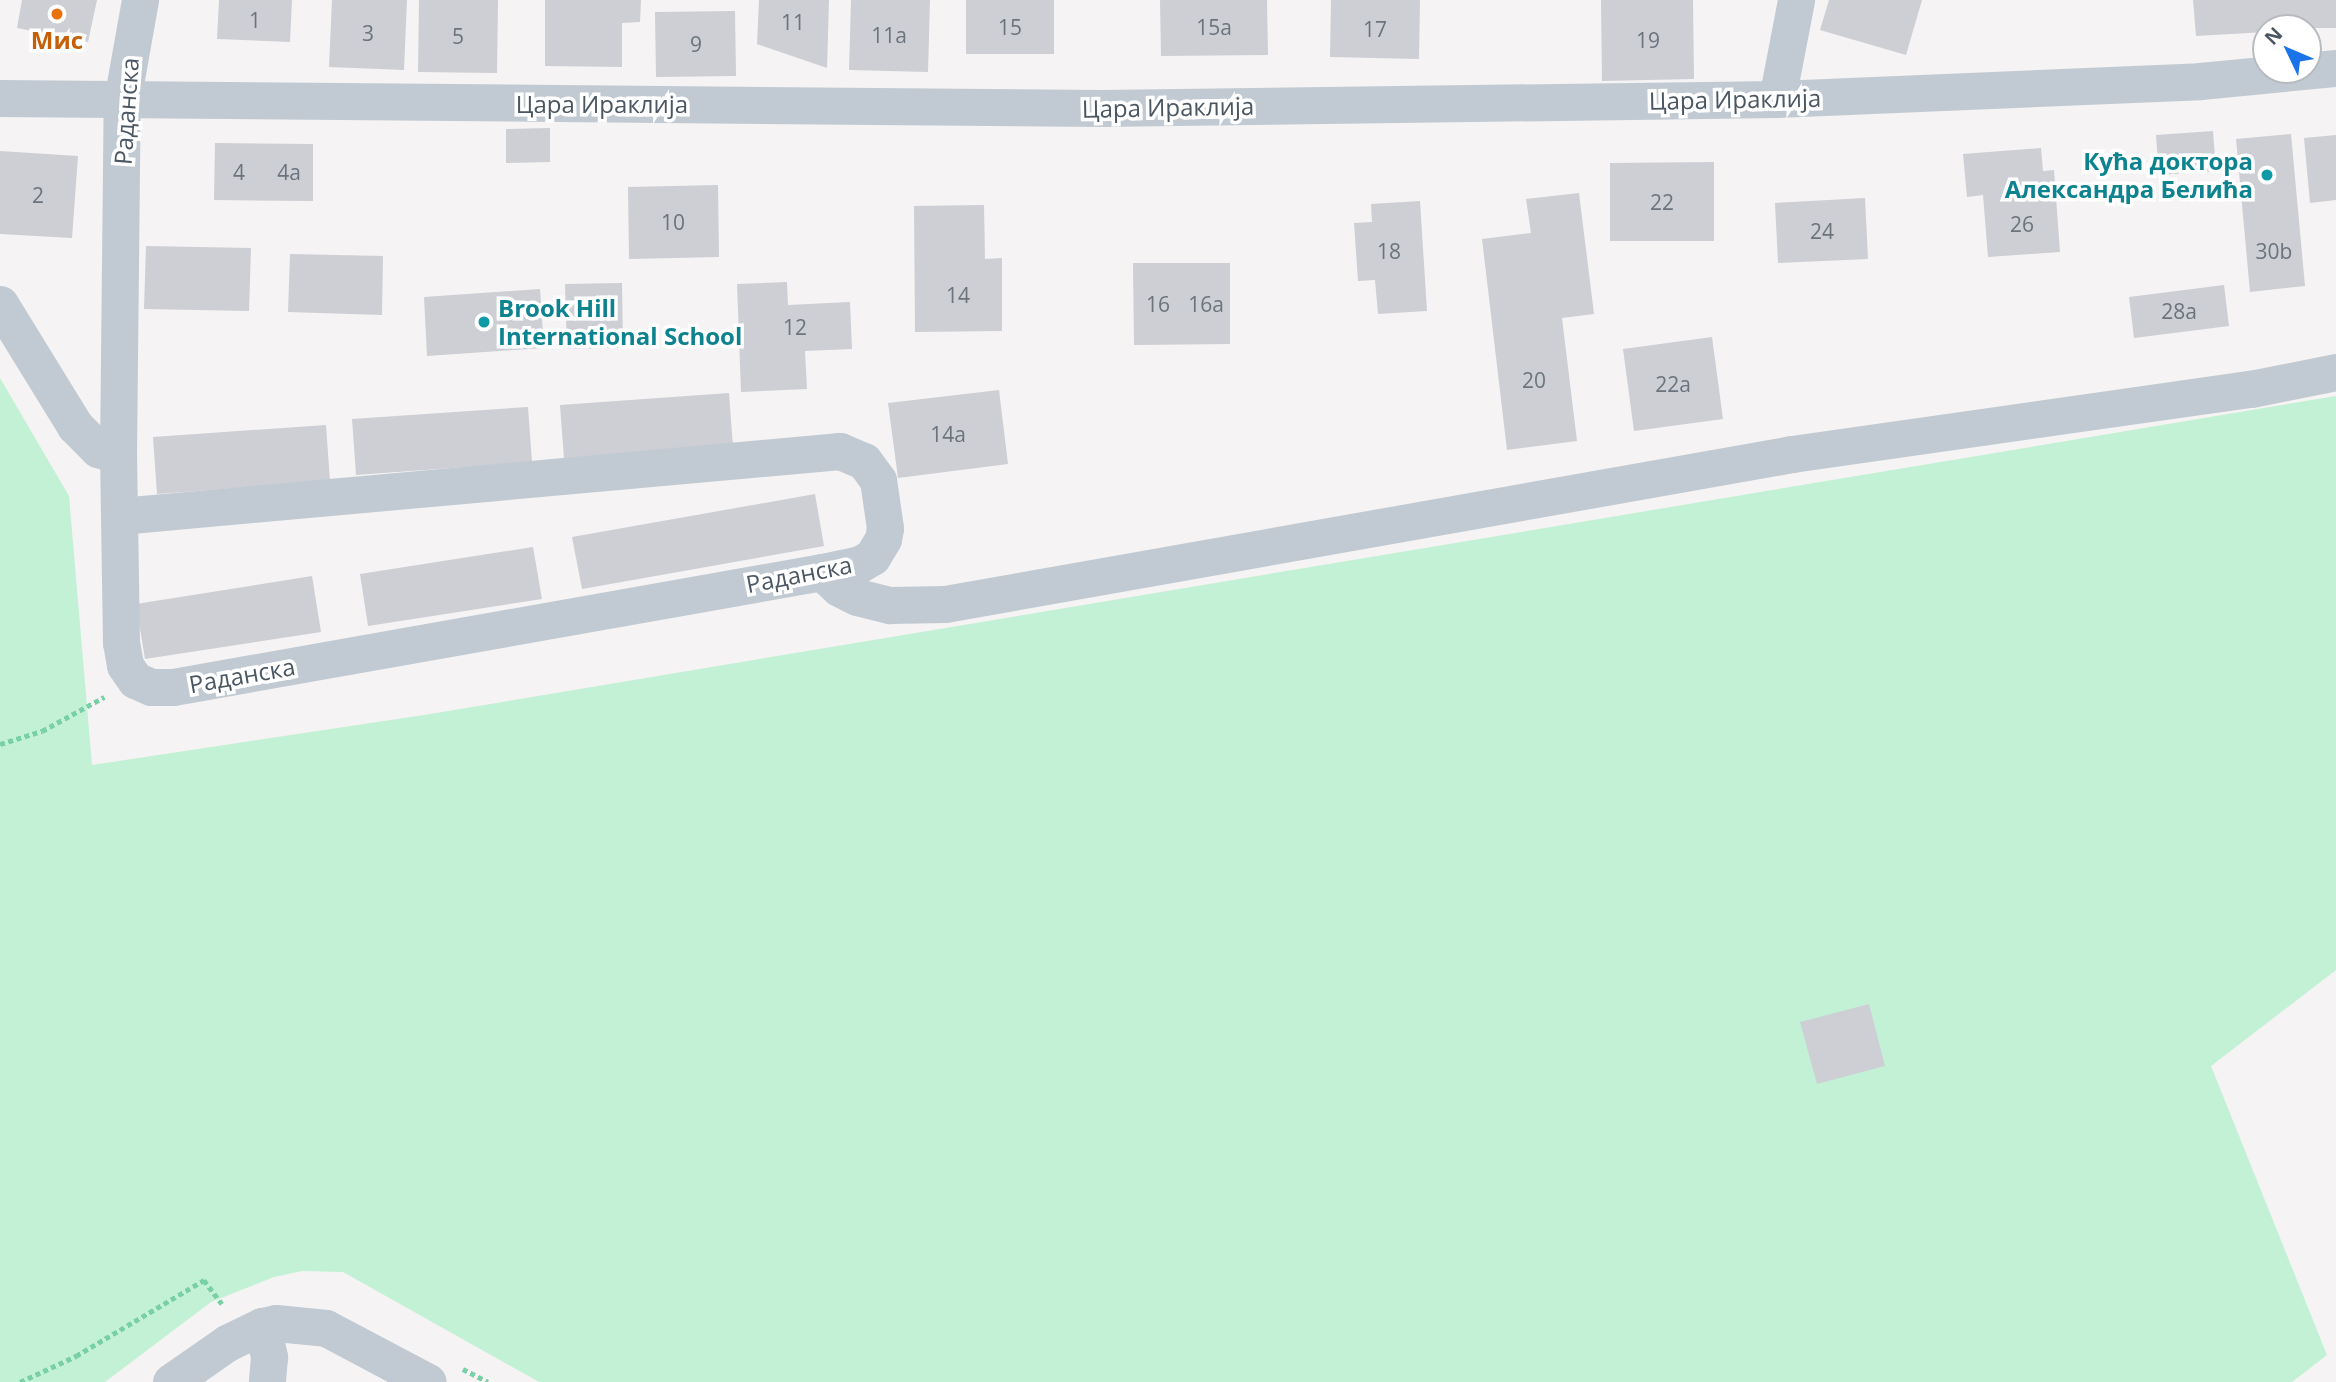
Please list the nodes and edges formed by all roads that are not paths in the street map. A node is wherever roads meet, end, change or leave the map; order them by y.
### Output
1 (139, 0) edge
2 (1796, 0) edge
3 (2336, 68) edge
4 (0, 98) edge
5 (1777, 99) junction
6 (122, 100) junction
7 (0, 304) edge
8 (2336, 372) edge
9 (118, 455) junction
10 (120, 516) junction
11 (822, 572) junction
12 (262, 1326) junction
13 (171, 1382) edge
14 (267, 1382) edge
15 (428, 1382) edge

1 - 6 street, Раданска
2 - 5 street
3 - 5 street, Цара Ираклија
4 - 6 street, Цара Ираклија
5 - 6 street, Цара Ираклија
6 - 9 street, Раданска
7 - 9 street
8 - 11 street
9 - 10 street, Раданска
10 - 11 street, Раданска
10 - 11 street, Раданска
12 - 13 street
12 - 14 street
12 - 15 street

